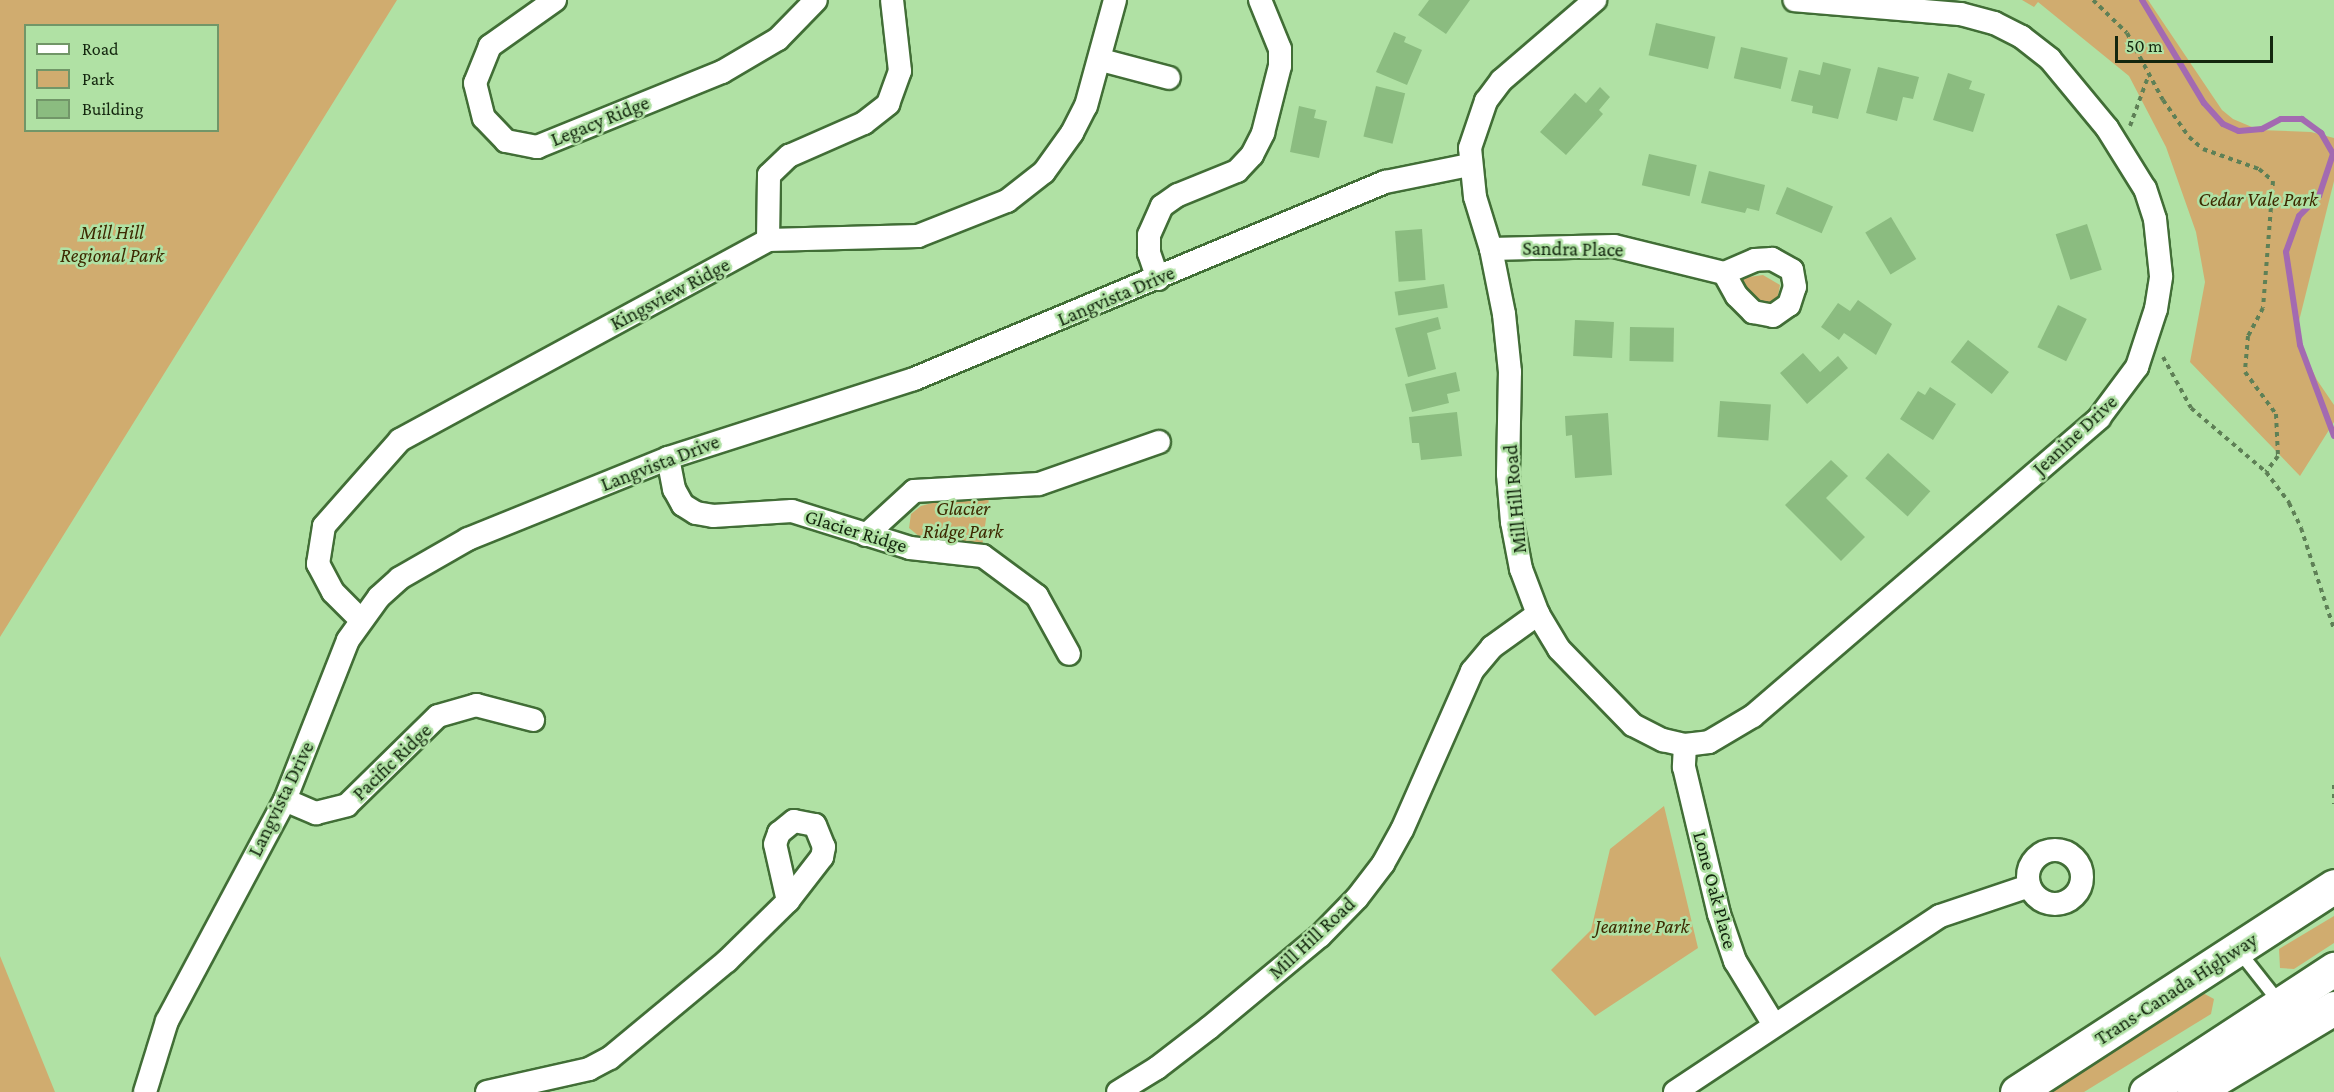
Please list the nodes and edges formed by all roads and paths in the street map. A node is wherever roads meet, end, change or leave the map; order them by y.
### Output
1 (555, 0) edge
2 (816, 0) edge
3 (892, 0) edge
4 (1115, 0) edge
5 (1260, 0) edge
6 (1594, 0) edge
7 (1795, 0) edge
8 (2093, 0) edge
9 (1101, 60) junction
10 (2149, 73) junction
11 (1169, 78) dead end
12 (2115, 141) junction
13 (1469, 165) junction
14 (768, 240) junction
15 (1491, 249) junction
16 (1724, 273) dead end
17 (1158, 279) junction
18 (2147, 342) junction
19 (1159, 442) dead end
20 (668, 458) junction
21 (2266, 472) junction
22 (866, 535) junction
23 (1538, 614) junction
24 (360, 620) junction
25 (2334, 629) edge
26 (1069, 654) dead end
27 (533, 720) dead end
28 (1685, 745) junction
29 (2334, 785) edge
30 (285, 800) junction
31 (2334, 804) edge
32 (2029, 886) dead end
33 (2334, 886) edge
34 (788, 901) dead end
35 (2238, 949) junction
36 (2334, 969) edge
37 (2280, 1004) junction
38 (2334, 1008) edge
39 (1774, 1025) junction
40 (530, 1087) edge
41 (145, 1092) edge
42 (487, 1092) edge
43 (1118, 1092) edge
44 (1675, 1092) edge
45 (2017, 1092) edge
46 (2146, 1092) edge
47 (2194, 1092) edge

1 - 2 street, Legacy Ridge
3 - 14 street
4 - 9 street, Kingsview Ridge
5 - 17 street
6 - 13 street, Mill Hill Road
7 - 12 street, Jeanine Drive
8 - 10 path
9 - 11 street
9 - 14 street, Kingsview Ridge
10 - 12 path
10 - 21 path
12 - 18 street, Jeanine Drive
13 - 15 street, Mill Hill Road
13 - 17 street, Langvista Drive
14 - 24 street, Kingsview Ridge
15 - 16 street, Sandra Place
15 - 23 street, Mill Hill Road
17 - 20 street, Langvista Drive
18 - 21 path
18 - 28 street, Jeanine Drive
19 - 22 street
20 - 22 street, Glacier Ridge
20 - 24 street, Langvista Drive
21 - 25 path
22 - 26 street, Glacier Ridge
23 - 28 street, Jeanine Drive
23 - 43 street, Mill Hill Road
24 - 30 street, Langvista Drive
27 - 30 street, Pacific Ridge
28 - 39 street, Lone Oak Place
29 - 31 path
30 - 41 street, Langvista Drive
32 - 39 street
33 - 35 highway, Trans-Canada Highway
34 - 40 street
35 - 37 lane
35 - 45 highway, Trans-Canada Highway
36 - 37 highway
37 - 46 highway
38 - 47 highway
39 - 44 street
40 - 42 street

